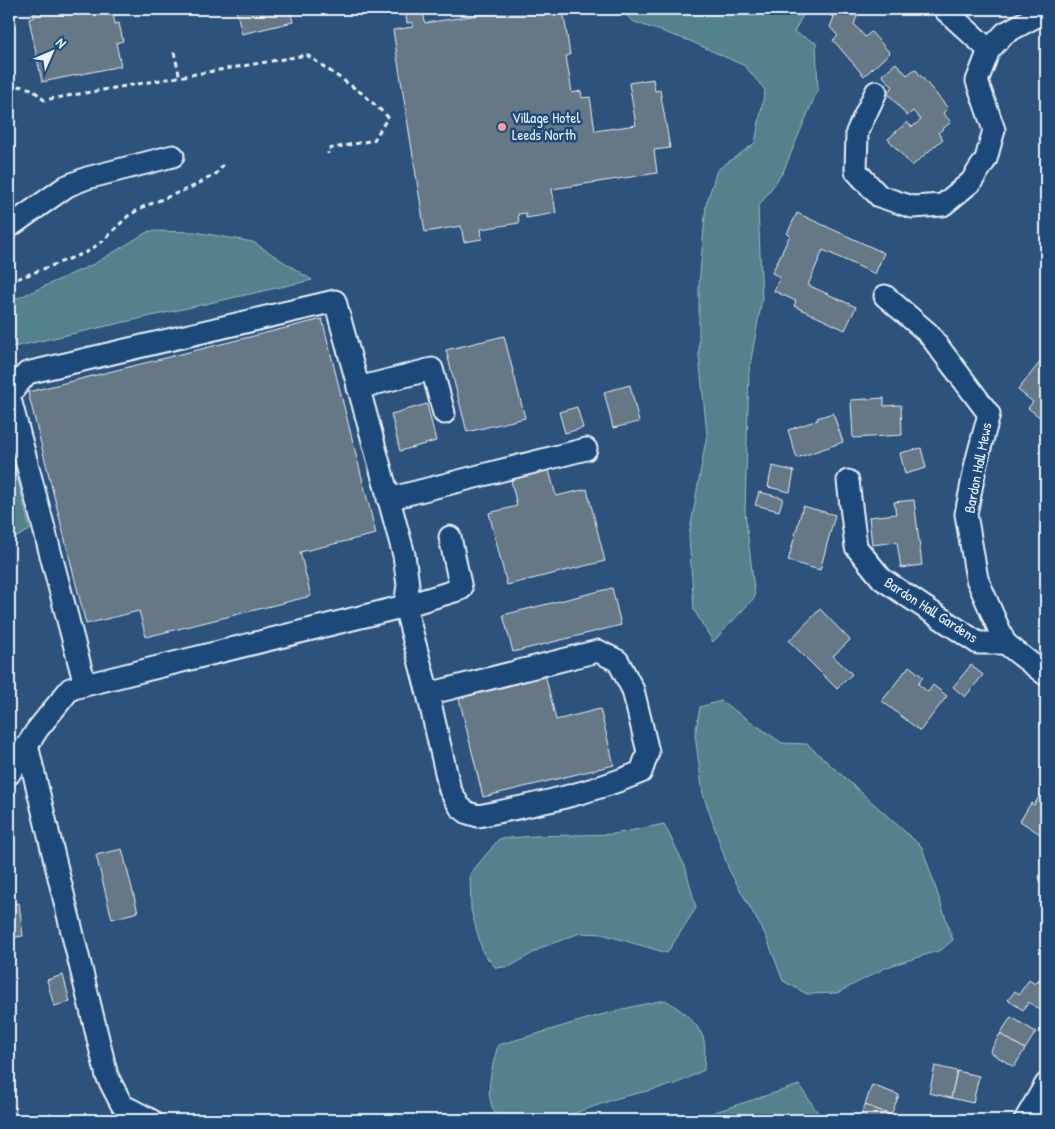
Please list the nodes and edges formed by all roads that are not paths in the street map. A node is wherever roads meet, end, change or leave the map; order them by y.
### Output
1 (944, 10) dead end
2 (1046, 11) edge
3 (989, 50) junction
4 (876, 92) dead end
5 (173, 156) dead end
6 (9, 227) edge
7 (885, 296) dead end
8 (358, 388) junction
9 (444, 413) dead end
10 (586, 449) dead end
11 (848, 481) dead end
12 (388, 499) junction
13 (450, 537) dead end
14 (405, 606) junction
15 (1005, 643) junction
16 (1046, 675) edge
17 (85, 685) junction
18 (428, 694) junction
19 (27, 745) junction
20 (9, 774) edge
21 (1046, 1084) edge
22 (151, 1120) edge
23 (1025, 1120) edge

1 - 3 street
2 - 3 street
3 - 4 street
5 - 6 street
7 - 15 street, Bardon Hall Mews
8 - 9 street
8 - 12 street
8 - 17 street
10 - 12 street
11 - 15 street, Bardon Hall Gardens
12 - 14 street
13 - 14 street
14 - 17 street
14 - 18 street
15 - 16 street
17 - 19 street
18 - 18 street
19 - 20 street
19 - 22 street
21 - 23 street

